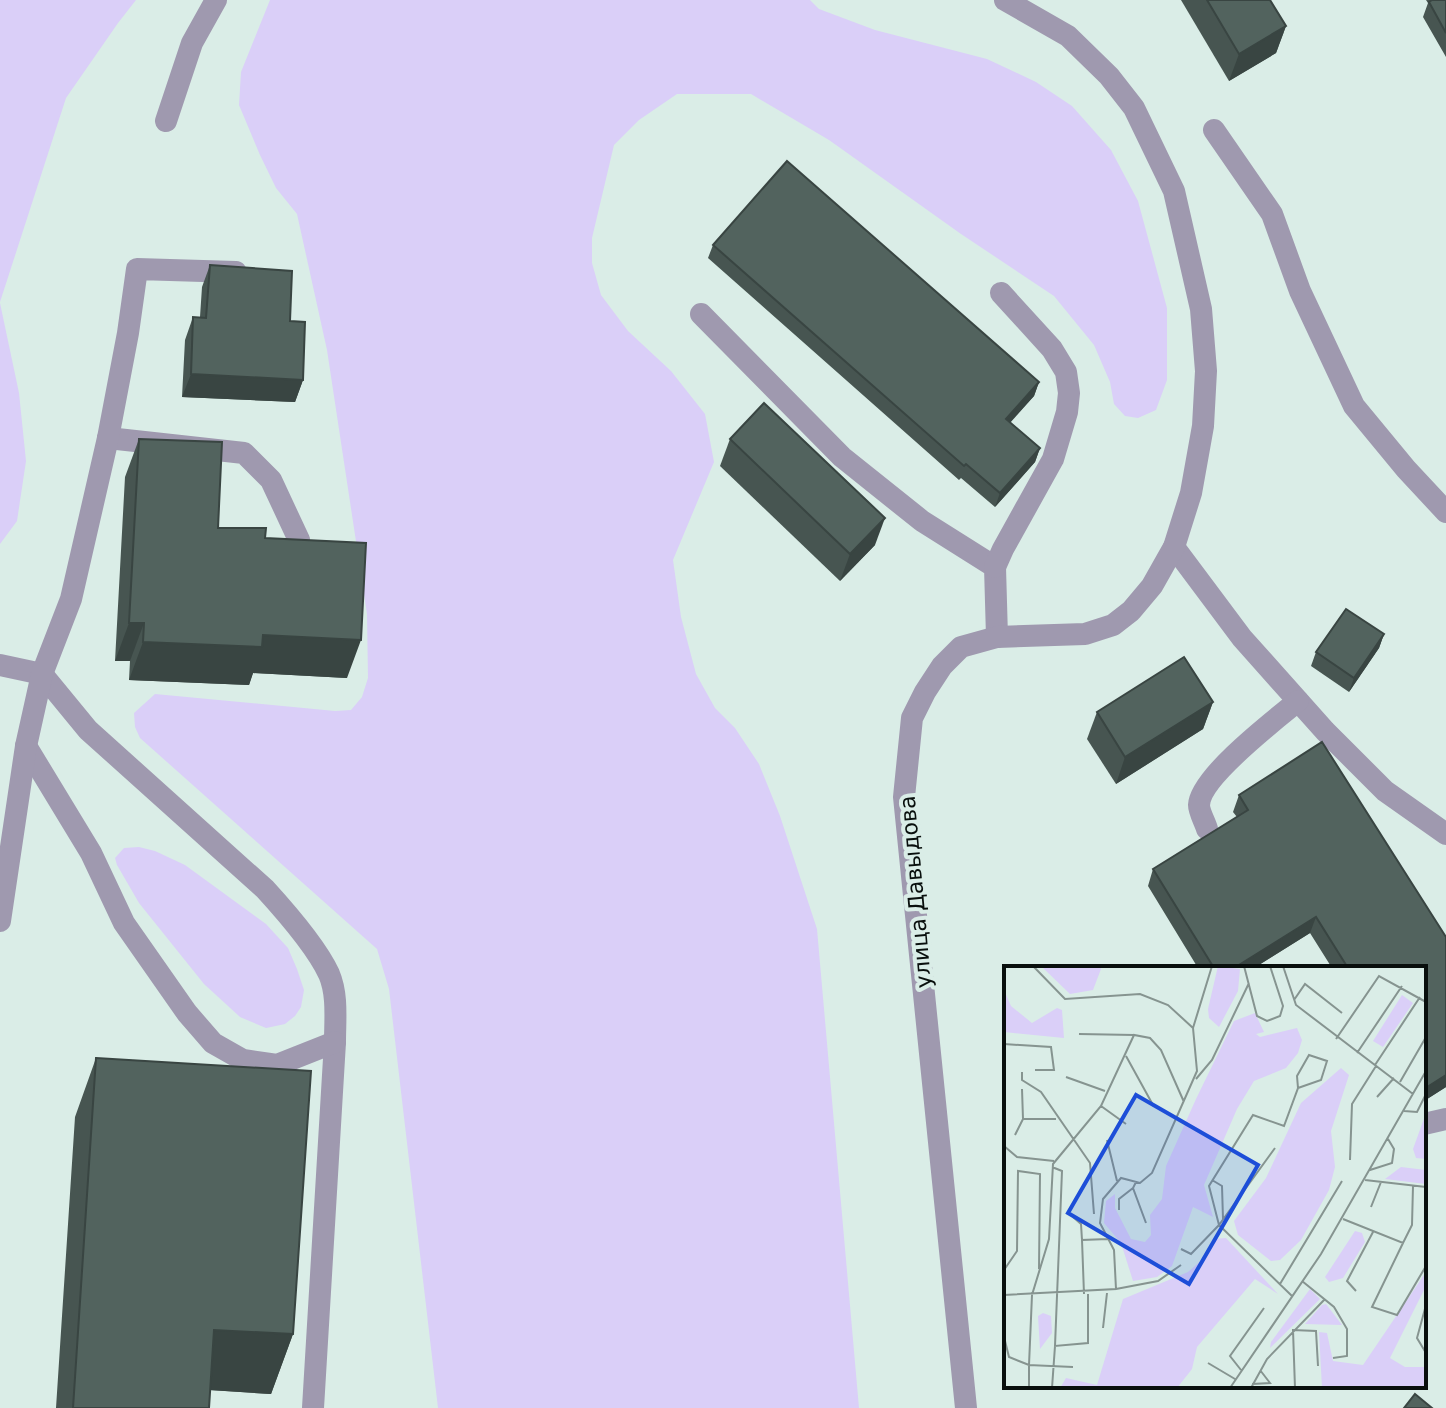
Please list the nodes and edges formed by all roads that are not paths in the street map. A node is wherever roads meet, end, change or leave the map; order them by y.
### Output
1 (216, 0) edge
2 (1005, 0) edge
3 (166, 121) dead end
4 (1214, 130) dead end
5 (250, 273) edge
6 (1001, 293) dead end
7 (701, 314) dead end
8 (108, 438) junction
9 (1446, 512) edge
10 (299, 540) edge
11 (1174, 547) junction
12 (995, 567) junction
13 (997, 637) junction
14 (0, 665) edge
15 (42, 674) junction
16 (1298, 701) junction
17 (26, 746) junction
18 (1207, 829) dead end
19 (1446, 834) edge
20 (0, 921) edge
21 (335, 1042) junction
22 (1446, 1119) edge
23 (1426, 1124) edge
24 (313, 1408) edge
25 (966, 1408) edge

1 - 3 street
2 - 11 street, улица Давыдова
4 - 9 street
5 - 8 street
6 - 12 street
7 - 12 street
8 - 10 street
8 - 15 street
11 - 13 street, улица Давыдова
11 - 16 street
12 - 13 street
13 - 25 street, улица Давыдова
14 - 15 street
15 - 17 street
15 - 21 street
16 - 18 street
16 - 19 street
17 - 20 street
17 - 21 street
21 - 24 street
22 - 23 street

